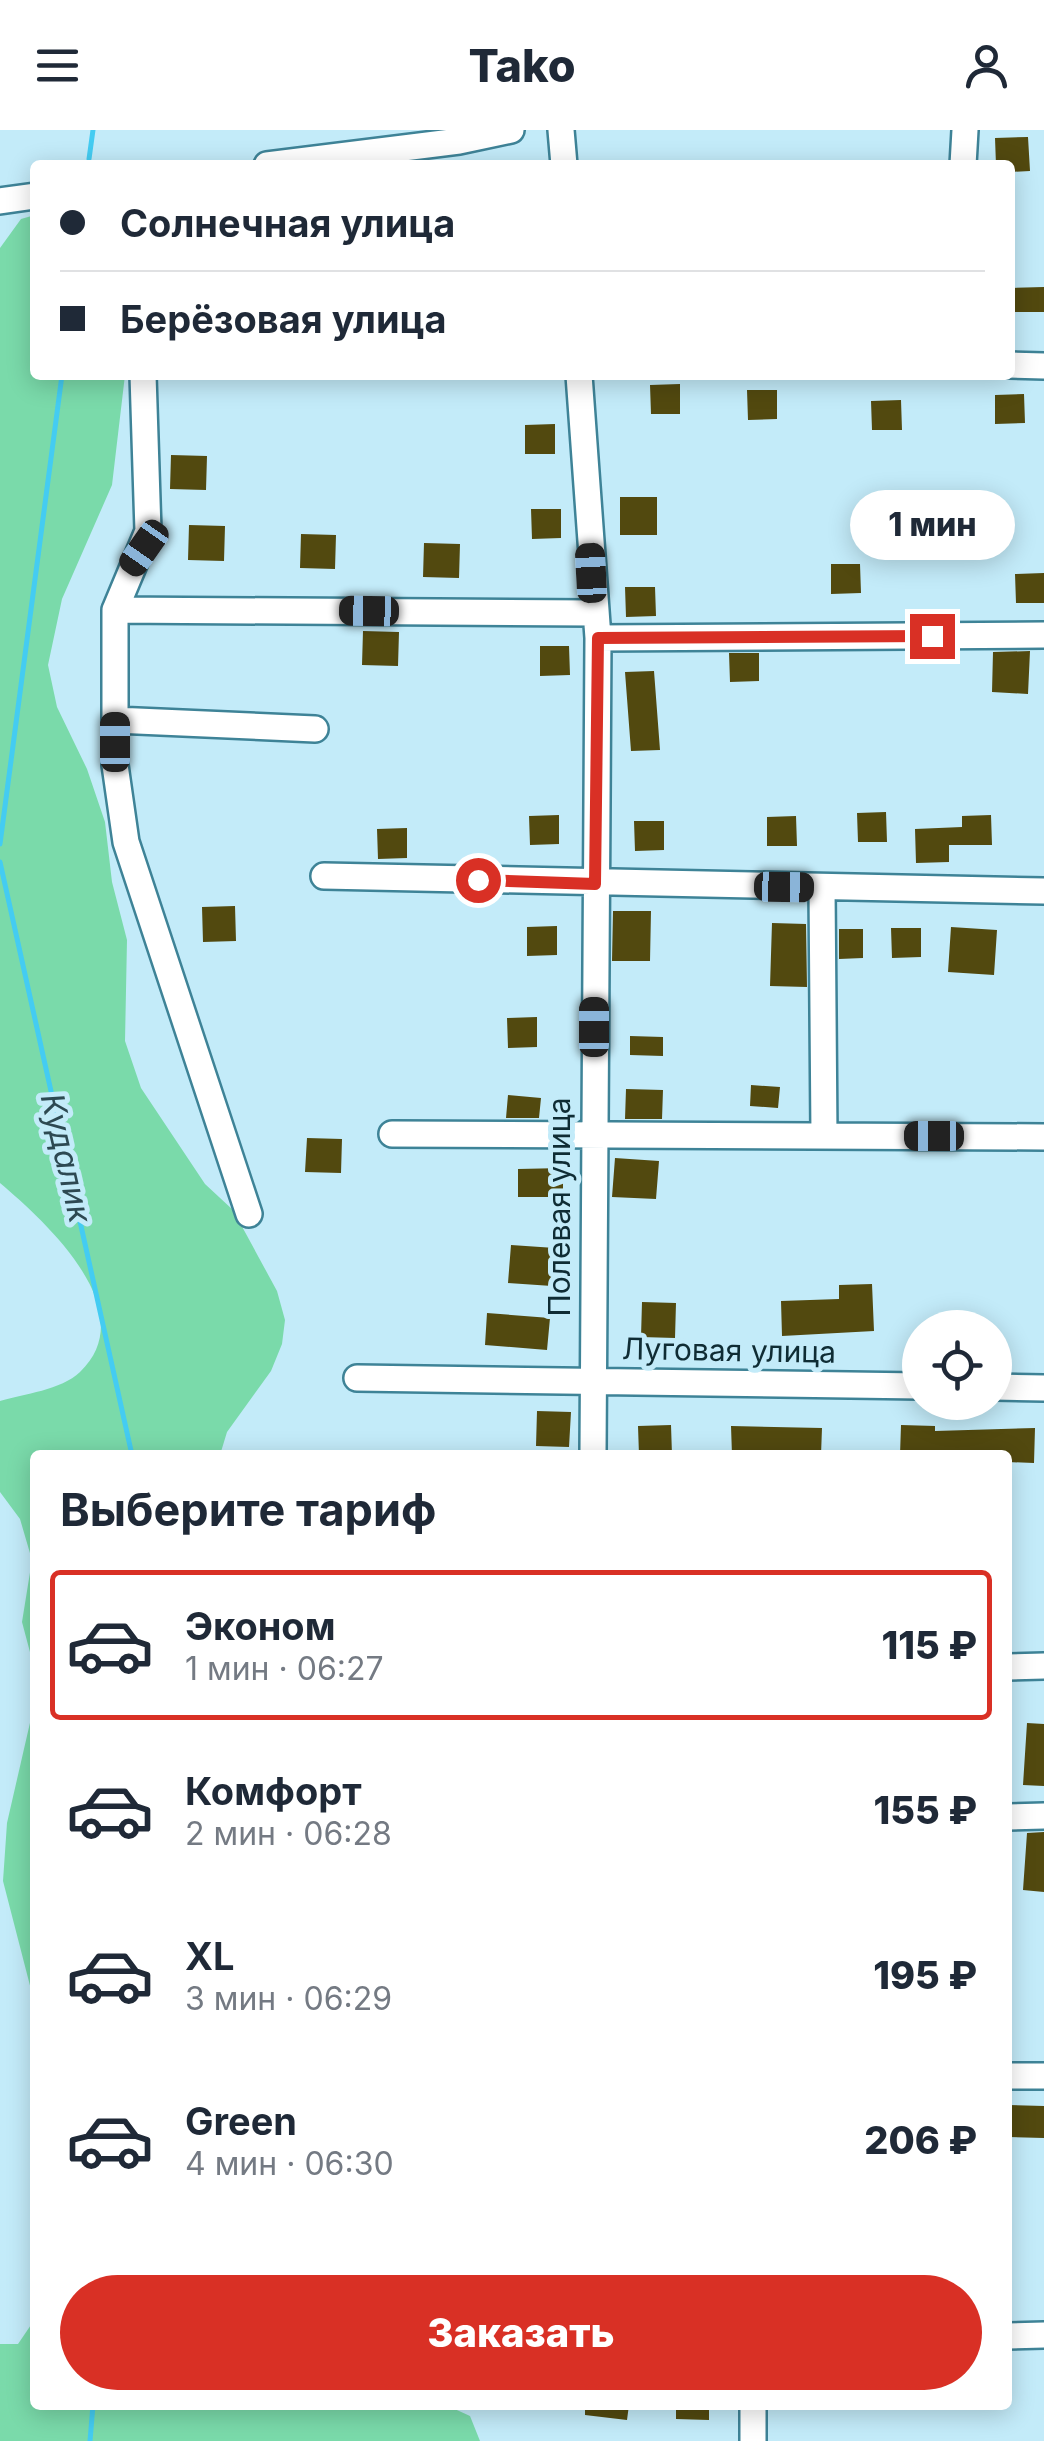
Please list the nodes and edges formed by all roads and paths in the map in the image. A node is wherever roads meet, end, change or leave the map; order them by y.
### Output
1 (511, 130) edge
2 (561, 130) edge
3 (964, 130) edge
4 (459, 136) edge
5 (300, 160) edge
6 (564, 160) edge
7 (963, 160) edge
8 (30, 197) edge
9 (0, 201) edge
10 (1015, 365) edge
11 (1044, 366) edge
12 (143, 380) edge
13 (579, 380) edge
14 (115, 610) junction
15 (596, 626) junction
16 (1044, 635) edge
17 (115, 720) junction
18 (314, 729) dead end
19 (324, 876) dead end
20 (595, 884) junction
21 (822, 888) junction
22 (1044, 892) edge
23 (392, 1134) dead end
24 (593, 1134) junction
25 (824, 1136) junction
26 (1044, 1137) edge
27 (249, 1214) dead end
28 (357, 1378) dead end
29 (592, 1381) junction
30 (902, 1386) edge
31 (1012, 1387) edge
32 (1044, 1388) edge
33 (593, 1450) edge
34 (1012, 1666) edge
35 (1044, 1666) edge
36 (1044, 1816) edge
37 (1012, 1817) edge
38 (1012, 2076) edge
39 (1044, 2076) edge
40 (1012, 2336) edge
41 (1044, 2336) edge
42 (753, 2410) edge
43 (754, 2441) edge

1 - 4 street
2 - 6 street
3 - 7 street
4 - 5 street
8 - 9 street
10 - 11 street
12 - 14 street
13 - 15 street, Полевая улица
14 - 15 street
14 - 17 street
15 - 16 street
15 - 20 street, Полевая улица
17 - 18 street
17 - 27 street
19 - 20 street
20 - 21 street
20 - 24 street, Полевая улица
21 - 22 street
21 - 25 street
23 - 24 street
24 - 25 street
24 - 29 street, Полевая улица
25 - 26 street
28 - 29 street, Луговая улица
29 - 30 street, Луговая улица
29 - 33 street, Полевая улица
31 - 32 street
34 - 35 street
36 - 37 street
38 - 39 street
40 - 41 street
42 - 43 street

